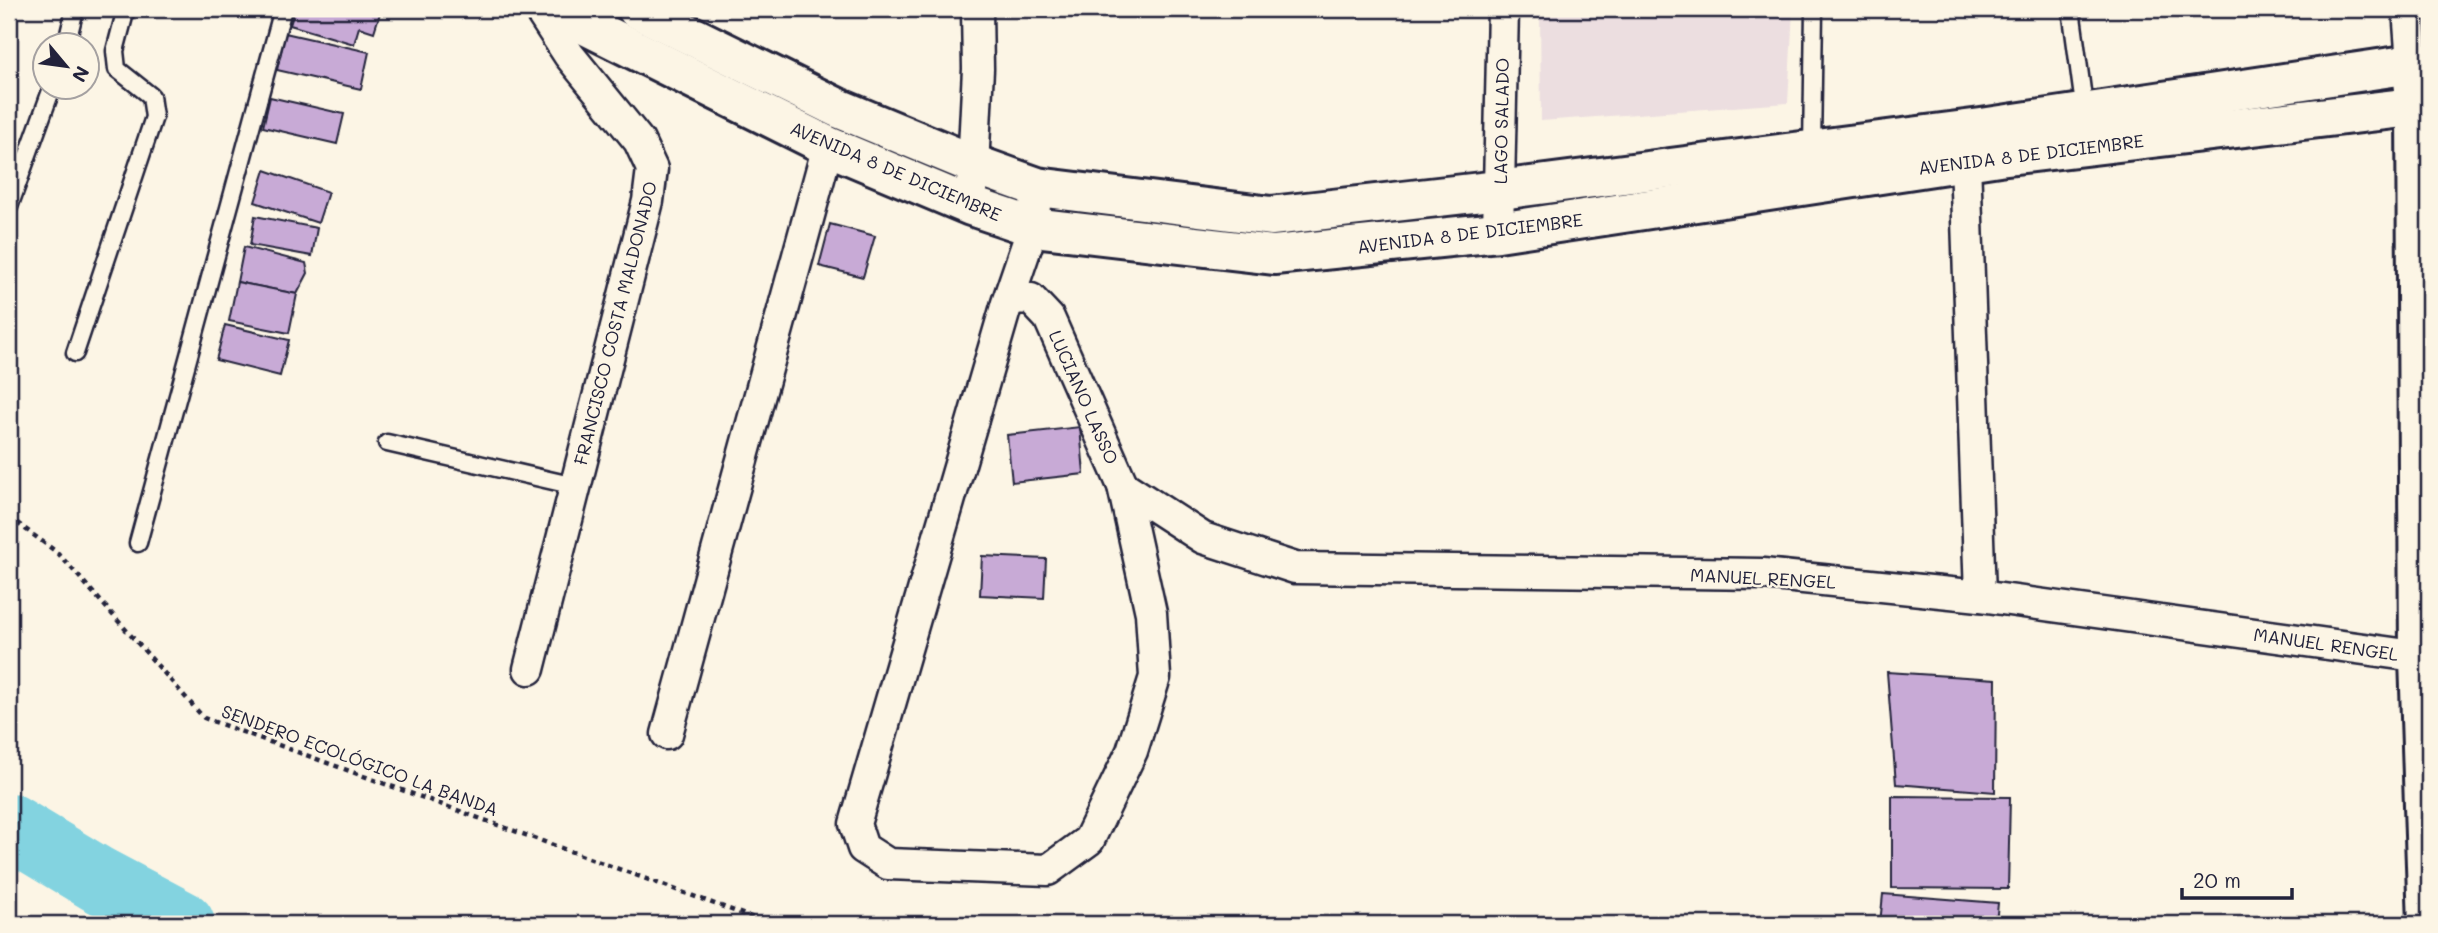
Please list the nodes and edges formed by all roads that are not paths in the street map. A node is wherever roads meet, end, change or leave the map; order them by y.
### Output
1 (75, 9) edge
2 (127, 9) edge
3 (282, 9) edge
4 (539, 9) edge
5 (553, 9) edge
6 (637, 9) edge
7 (977, 9) edge
8 (1503, 9) edge
9 (1814, 9) edge
10 (2071, 9) edge
11 (2408, 9) edge
12 (69, 32) edge
13 (2421, 64) edge
14 (47, 102) edge
15 (2423, 105) edge
16 (2085, 113) junction
17 (828, 146) junction
18 (1965, 161) junction
19 (973, 164) junction
20 (1812, 168) junction
21 (1037, 187) junction
22 (1499, 190) junction
23 (971, 206) junction
24 (9, 207) edge
25 (1033, 227) junction
26 (1498, 232) junction
27 (1007, 303) junction
28 (75, 353) dead end
29 (387, 443) dead end
30 (575, 486) junction
31 (1123, 486) junction
32 (138, 543) dead end
33 (1980, 596) junction
34 (2424, 658) edge
35 (529, 669) dead end
36 (667, 734) dead end
37 (2428, 924) edge

1 - 12 lane
2 - 28 lane
3 - 32 lane
4 - 30 street, FRANCISCO COSTA MALDONADO
5 - 17 main road, AVENIDA 8 DE DICIEMBRE
6 - 19 main road, AVENIDA 8 DE DICIEMBRE
7 - 19 street
8 - 22 street, LAGO SALADO
9 - 20 lane
10 - 16 lane
11 - 13 street
13 - 15 main road
13 - 16 main road, AVENIDA 8 DE DICIEMBRE
14 - 24 lane
15 - 18 main road, AVENIDA 8 DE DICIEMBRE
15 - 34 main road
16 - 20 main road, AVENIDA 8 DE DICIEMBRE
17 - 23 main road, AVENIDA 8 DE DICIEMBRE
17 - 36 street
18 - 20 main road, AVENIDA 8 DE DICIEMBRE
18 - 33 street
19 - 21 main road, AVENIDA 8 DE DICIEMBRE
19 - 23 street
20 - 22 main road, AVENIDA 8 DE DICIEMBRE
20 - 26 main road, AVENIDA 8 DE DICIEMBRE
21 - 22 main road, AVENIDA 8 DE DICIEMBRE
21 - 25 street
22 - 26 street, LAGO SALADO
23 - 25 main road, AVENIDA 8 DE DICIEMBRE
25 - 26 main road, AVENIDA 8 DE DICIEMBRE
25 - 27 street
27 - 31 street, LUCIANO LASSO
27 - 31 street
29 - 30 lane
30 - 35 street, FRANCISCO COSTA MALDONADO
31 - 33 street, MANUEL RENGEL
33 - 34 street, MANUEL RENGEL
34 - 37 main road

